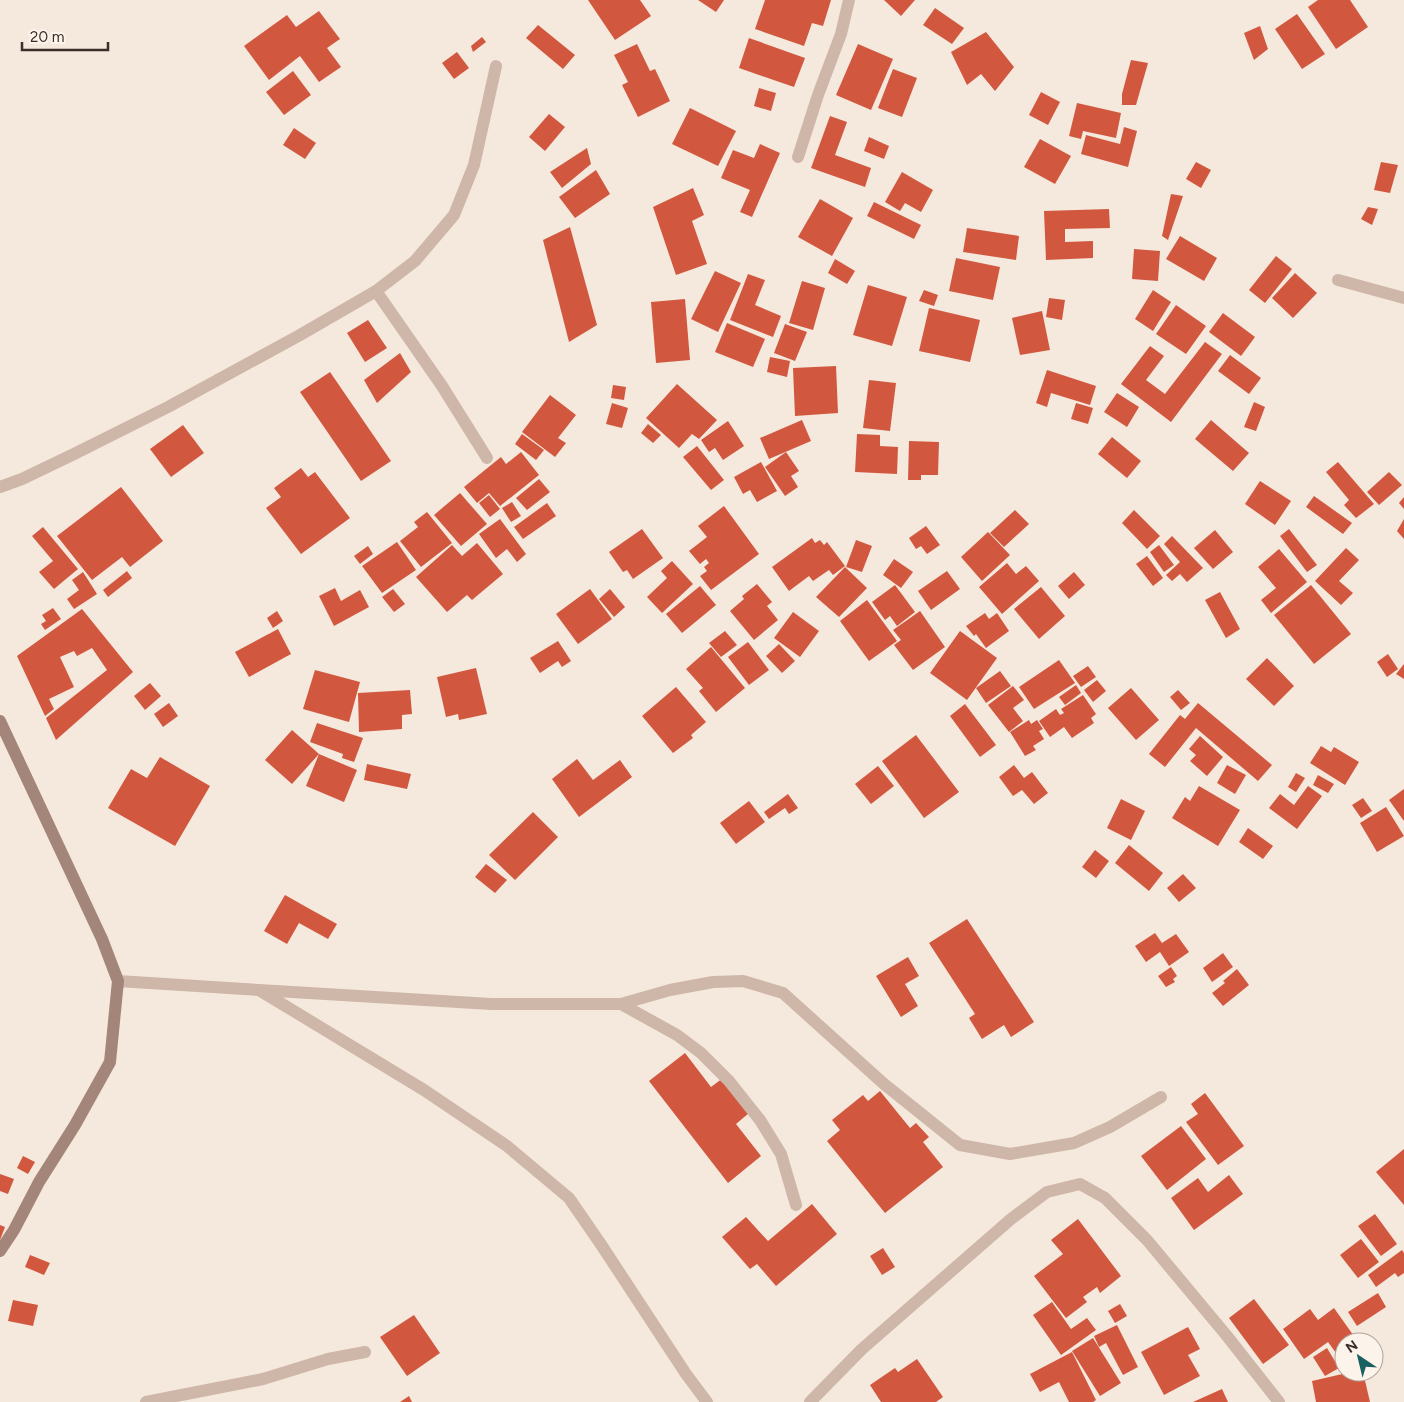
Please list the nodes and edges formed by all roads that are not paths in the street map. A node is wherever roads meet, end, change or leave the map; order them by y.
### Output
1 (850, 0) edge
2 (496, 66) dead end
3 (798, 157) dead end
4 (1338, 280) dead end
5 (376, 291) junction
6 (1404, 298) edge
7 (487, 458) dead end
8 (0, 487) edge
9 (0, 721) edge
10 (118, 981) junction
11 (258, 990) junction
12 (621, 1004) junction
13 (1161, 1097) dead end
14 (796, 1205) dead end
15 (0, 1251) edge
16 (365, 1352) dead end
17 (146, 1402) edge
18 (707, 1402) edge
19 (810, 1402) edge
20 (1279, 1402) edge

1 - 3 street
2 - 5 street
4 - 6 street
5 - 7 street
5 - 8 street
9 - 10 street
10 - 11 street
10 - 15 street
11 - 12 street
11 - 18 street
12 - 13 street
12 - 14 street
16 - 17 street
19 - 20 street

